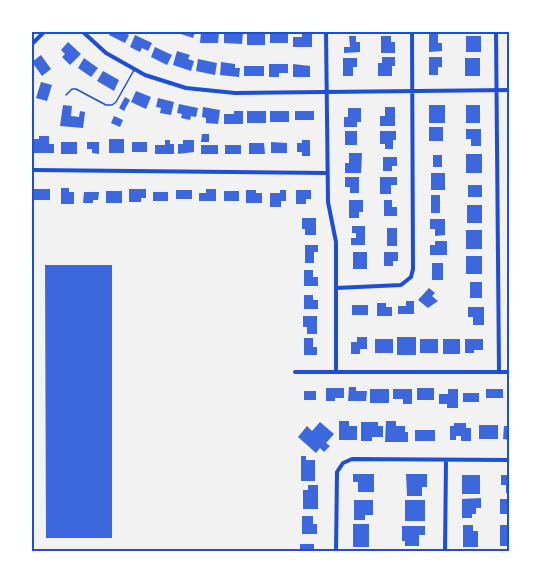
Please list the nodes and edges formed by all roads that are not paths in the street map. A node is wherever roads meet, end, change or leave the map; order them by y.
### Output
1 (44, 32) edge
2 (82, 32) edge
3 (326, 32) edge
4 (411, 32) edge
5 (496, 32) edge
6 (32, 44) edge
7 (134, 69) junction
8 (497, 89) junction
9 (411, 90) junction
10 (510, 90) edge
11 (325, 93) junction
12 (66, 95) dead end
13 (32, 170) edge
14 (327, 173) junction
15 (336, 288) junction
16 (295, 372) dead end
17 (336, 372) junction
18 (499, 372) junction
19 (510, 372) edge
20 (510, 460) edge
21 (446, 461) junction
22 (32, 551) edge
23 (81, 551) edge
24 (336, 552) edge
25 (445, 552) edge

1 - 6 street
2 - 7 street
3 - 11 street
4 - 9 street
5 - 8 street
7 - 11 street
7 - 12 lane
8 - 9 street
8 - 10 street
8 - 18 street
9 - 11 street
9 - 15 street
11 - 14 street
13 - 14 street
14 - 15 street
15 - 17 street
16 - 17 street
17 - 18 street
18 - 19 street
20 - 21 street
21 - 24 street
21 - 25 street
22 - 23 lane

